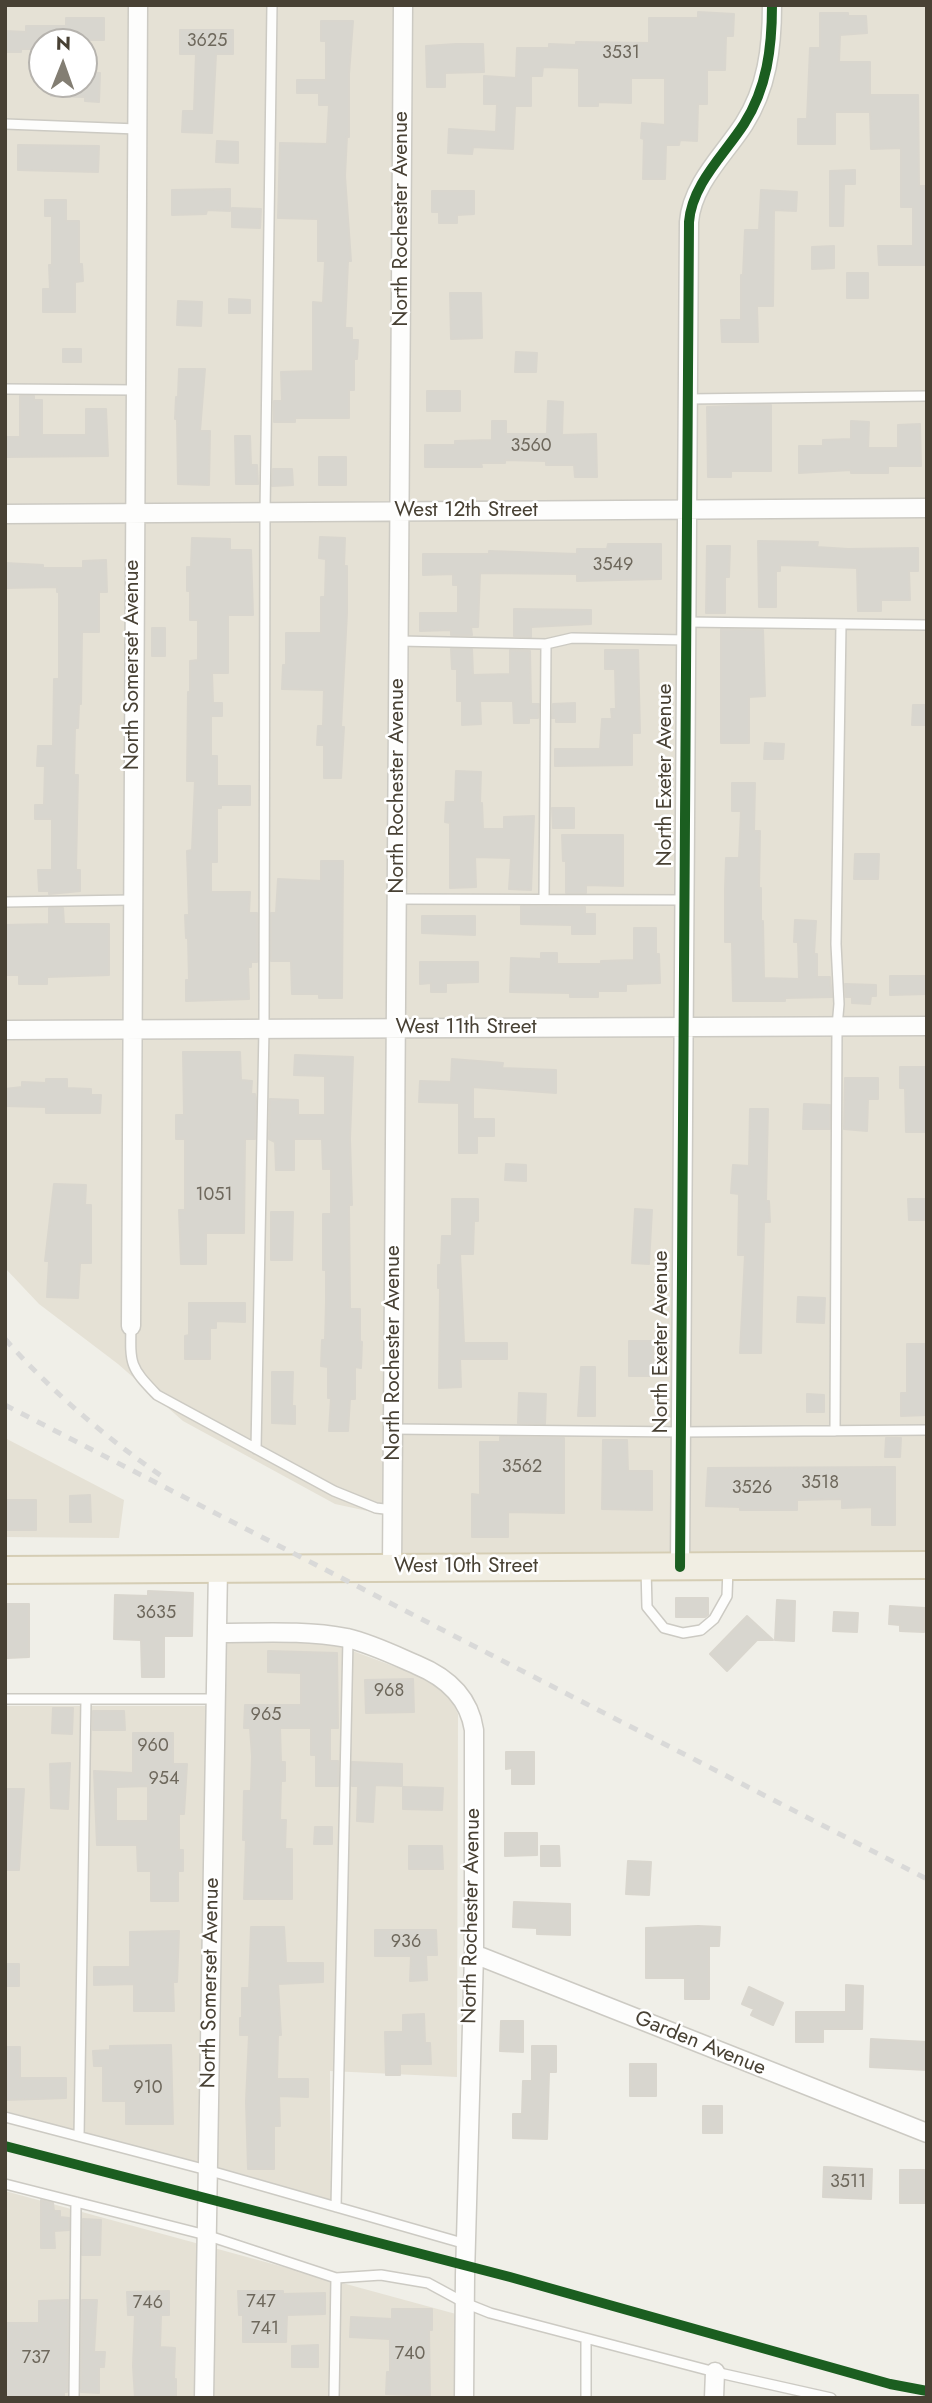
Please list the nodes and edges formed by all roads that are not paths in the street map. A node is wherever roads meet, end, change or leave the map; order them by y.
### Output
1 (138, 5) edge
2 (272, 5) edge
3 (403, 5) edge
4 (772, 5) edge
5 (5, 124) edge
6 (137, 129) junction
7 (5, 389) edge
8 (135, 390) junction
9 (927, 396) edge
10 (688, 399) junction
11 (927, 508) edge
12 (687, 510) junction
13 (400, 512) junction
14 (134, 513) junction
15 (265, 513) junction
16 (5, 514) edge
17 (841, 625) junction
18 (927, 625) edge
19 (686, 631) junction
20 (399, 641) junction
21 (546, 644) junction
22 (397, 899) junction
23 (544, 899) junction
24 (132, 900) junction
25 (685, 900) junction
26 (5, 902) edge
27 (927, 1026) edge
28 (837, 1027) junction
29 (396, 1028) junction
30 (684, 1028) junction
31 (264, 1029) junction
32 (5, 1030) edge
33 (131, 1031) junction
34 (131, 1326) joint
35 (393, 1429) junction
36 (927, 1430) edge
37 (835, 1431) junction
38 (681, 1432) junction
39 (256, 1449) junction
40 (393, 1510) junction
41 (927, 1565) edge
42 (729, 1566) junction
43 (392, 1567) junction
44 (646, 1567) junction
45 (680, 1567) junction
46 (218, 1568) junction
47 (5, 1570) edge
48 (217, 1633) junction
49 (348, 1639) junction
50 (5, 1699) edge
51 (86, 1699) junction
52 (216, 1699) junction
53 (474, 1954) junction
54 (5, 2117) edge
55 (927, 2133) edge
56 (79, 2136) junction
57 (207, 2170) junction
58 (5, 2184) edge
59 (76, 2202) junction
60 (336, 2207) junction
61 (206, 2235) junction
62 (466, 2244) junction
63 (336, 2278) junction
64 (465, 2303) junction
65 (586, 2339) junction
66 (715, 2372) junction
67 (74, 2398) edge
68 (204, 2398) edge
69 (334, 2398) edge
70 (464, 2398) edge
71 (586, 2398) edge
72 (714, 2398) edge
73 (831, 2398) edge

1 - 6 street, North Somerset Avenue
2 - 15 lane
3 - 13 street, North Rochester Avenue
4 - 10 street, North Exeter Avenue
5 - 6 lane
6 - 8 street, North Somerset Avenue
7 - 8 lane
8 - 14 street, North Somerset Avenue
9 - 10 lane
10 - 12 street, North Exeter Avenue
11 - 12 street, West 12th Street
12 - 13 street, West 12th Street
12 - 19 street, North Exeter Avenue
13 - 15 street, West 12th Street
13 - 20 street, North Rochester Avenue
14 - 15 street, West 12th Street
14 - 16 street, West 12th Street
14 - 24 street, North Somerset Avenue
15 - 31 lane
17 - 18 lane
17 - 19 lane
17 - 28 lane
19 - 21 lane
19 - 25 street, North Exeter Avenue
20 - 21 lane
20 - 22 street, North Rochester Avenue
21 - 23 lane
22 - 23 lane
22 - 29 street, North Rochester Avenue
23 - 25 lane
24 - 26 lane
24 - 33 street, North Somerset Avenue
25 - 30 street, North Exeter Avenue
27 - 28 street, West 11th Street
28 - 30 street, West 11th Street
28 - 37 lane
29 - 30 street, West 11th Street
29 - 31 street, West 11th Street
29 - 35 street, North Rochester Avenue
30 - 38 street, North Exeter Avenue
31 - 33 street, West 11th Street
31 - 39 lane
32 - 33 street, West 11th Street
33 - 34 street, North Somerset Avenue
34 - 39 lane
35 - 38 lane
35 - 40 street, North Rochester Avenue
36 - 37 lane
37 - 38 lane
38 - 45 street, North Exeter Avenue
39 - 40 lane
40 - 43 street, North Rochester Avenue
41 - 42 main road, West 10th Street
42 - 44 lane
42 - 45 main road, West 10th Street
43 - 44 main road, West 10th Street
43 - 46 main road, West 10th Street
44 - 45 main road, West 10th Street
46 - 47 main road, West 10th Street
46 - 48 street, North Somerset Avenue
48 - 49 street, North Rochester Avenue
48 - 52 street, North Somerset Avenue
49 - 53 street, North Rochester Avenue
49 - 60 lane
50 - 51 lane
51 - 52 lane
51 - 56 lane
52 - 57 street, North Somerset Avenue
53 - 55 street, Garden Avenue
53 - 62 street, North Rochester Avenue
54 - 56 lane
56 - 57 lane
57 - 60 lane
57 - 61 street, North Somerset Avenue
58 - 59 lane
59 - 61 lane
59 - 67 lane
60 - 62 lane
61 - 63 lane
61 - 68 street, North Somerset Avenue
62 - 64 street, North Rochester Avenue
63 - 64 lane
63 - 69 lane
64 - 65 lane
64 - 70 street, North Rochester Avenue
65 - 66 lane
65 - 71 lane
66 - 72 street
66 - 73 lane

